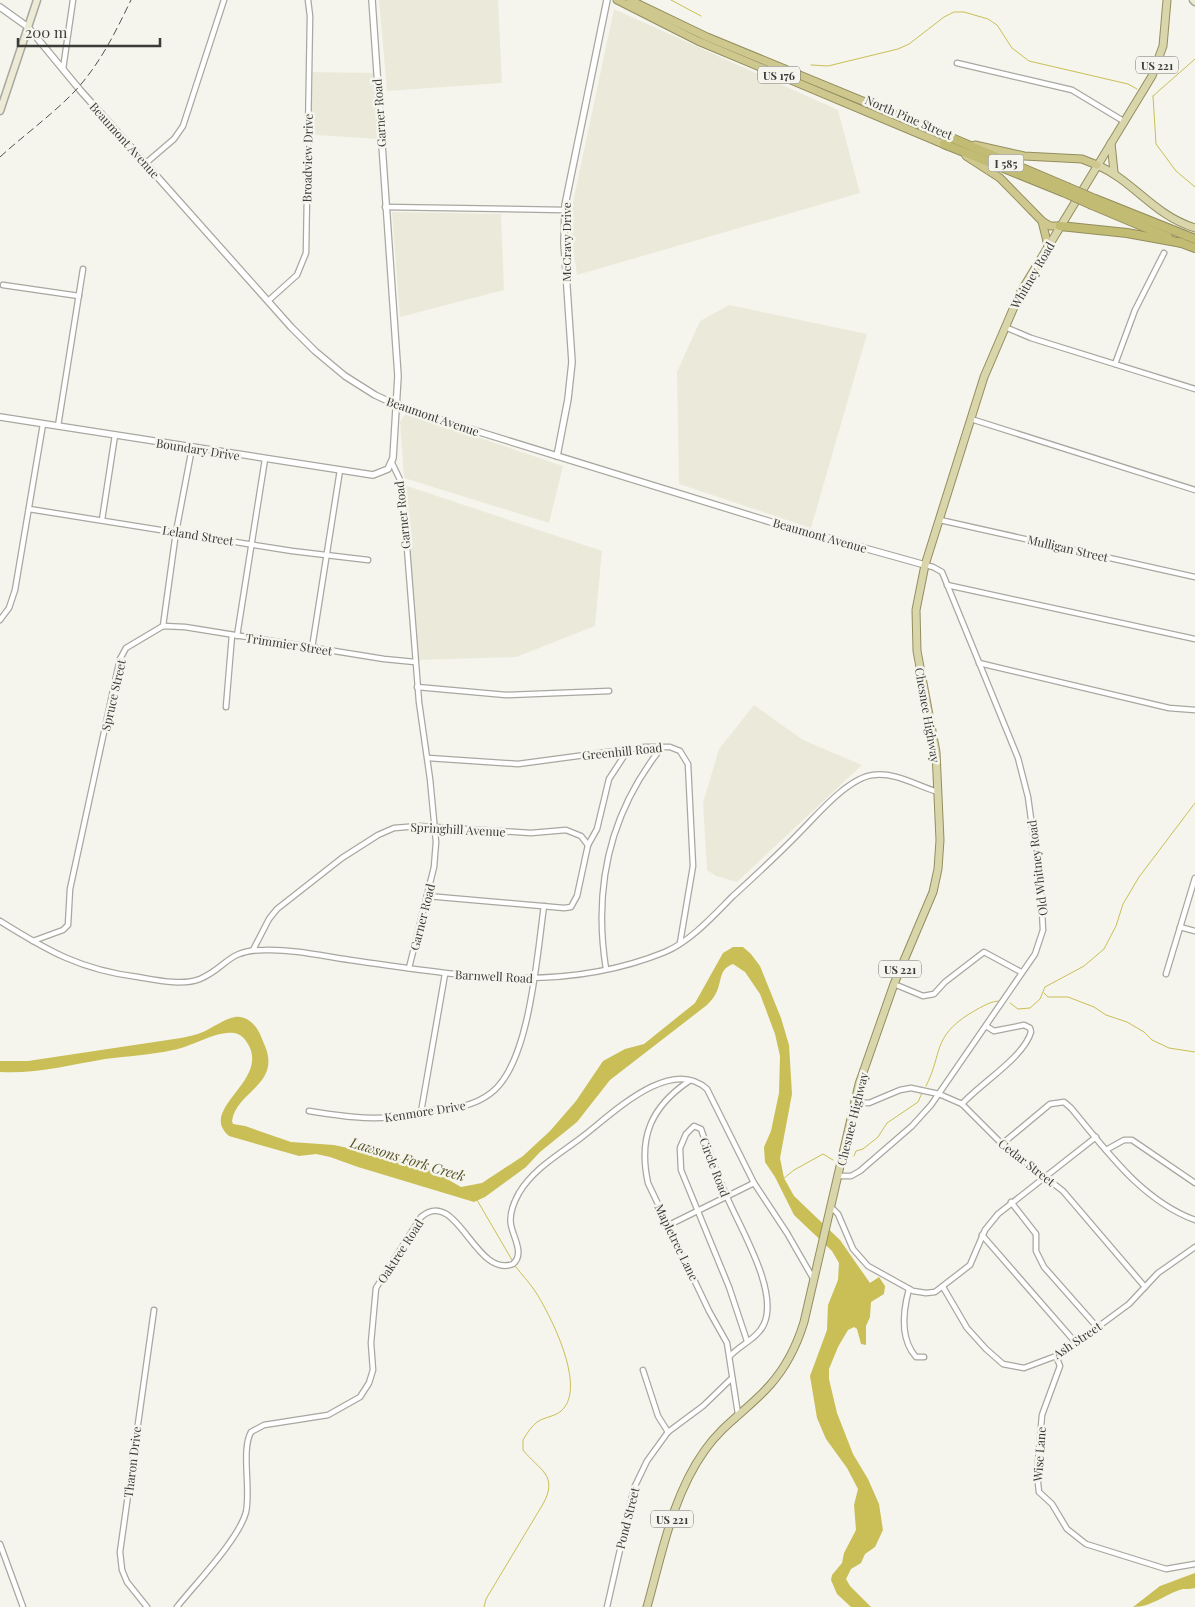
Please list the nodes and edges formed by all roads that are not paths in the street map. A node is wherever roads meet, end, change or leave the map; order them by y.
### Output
1 (38, 0) edge
2 (73, 0) edge
3 (224, 0) edge
4 (308, 0) edge
5 (372, 0) edge
6 (607, 0) edge
7 (617, 0) edge
8 (630, 0) edge
9 (1168, 0) edge
10 (0, 7) edge
11 (28, 27) junction
12 (957, 63) dead end
13 (63, 69) junction
14 (0, 110) edge
15 (1125, 122) junction
16 (945, 140) junction
17 (1111, 143) junction
18 (146, 163) junction
19 (1097, 165) junction
20 (1114, 172) junction
21 (1094, 202) junction
22 (385, 208) junction
23 (564, 210) junction
24 (1042, 221) junction
25 (1060, 226) junction
26 (1195, 228) edge
27 (1195, 239) edge
28 (1182, 243) junction
29 (1048, 246) junction
30 (1195, 248) edge
31 (1164, 253) dead end
32 (83, 269) dead end
33 (3, 285) dead end
34 (79, 296) junction
35 (268, 301) junction
36 (1005, 327) junction
37 (1115, 364) junction
38 (1195, 390) edge
39 (398, 406) junction
40 (0, 417) edge
41 (971, 419) junction
42 (43, 424) junction
43 (58, 426) junction
44 (115, 436) junction
45 (192, 448) junction
46 (557, 456) junction
47 (264, 459) junction
48 (392, 463) junction
49 (340, 470) junction
50 (1195, 490) edge
51 (29, 509) junction
52 (102, 520) junction
53 (940, 520) junction
54 (176, 532) junction
55 (252, 544) junction
56 (327, 556) junction
57 (368, 560) dead end
58 (925, 565) junction
59 (1195, 577) edge
60 (947, 586) junction
61 (0, 620) edge
62 (163, 626) junction
63 (235, 636) junction
64 (1195, 639) edge
65 (312, 648) junction
66 (415, 662) junction
67 (980, 663) junction
68 (417, 687) junction
69 (609, 691) dead end
70 (226, 707) dead end
71 (1195, 710) edge
72 (662, 747) junction
73 (628, 750) junction
74 (428, 758) junction
75 (938, 792) junction
76 (435, 828) junction
77 (588, 845) junction
78 (1195, 878) edge
79 (427, 896) junction
80 (544, 906) junction
81 (0, 921) edge
82 (1180, 927) junction
83 (1195, 931) edge
84 (33, 941) junction
85 (680, 944) junction
86 (252, 950) junction
87 (409, 968) junction
88 (606, 969) junction
89 (1021, 972) junction
90 (445, 974) junction
91 (1166, 974) dead end
92 (533, 979) junction
93 (894, 984) junction
94 (986, 1026) junction
95 (690, 1080) junction
96 (939, 1094) junction
97 (854, 1102) junction
98 (962, 1104) junction
99 (309, 1112) dead end
100 (421, 1112) junction
101 (1096, 1137) junction
102 (1002, 1144) junction
103 (1106, 1150) junction
104 (1046, 1175) junction
105 (838, 1176) junction
106 (1195, 1182) edge
107 (754, 1183) junction
108 (726, 1196) junction
109 (1011, 1202) junction
110 (832, 1208) junction
111 (697, 1211) junction
112 (1195, 1220) edge
113 (669, 1225) junction
114 (982, 1235) junction
115 (1195, 1247) edge
116 (814, 1280) junction
117 (1145, 1287) junction
118 (943, 1288) junction
119 (909, 1290) junction
120 (154, 1310) dead end
121 (1097, 1327) junction
122 (747, 1342) junction
123 (1076, 1343) junction
124 (730, 1356) junction
125 (1056, 1356) junction
126 (924, 1357) dead end
127 (643, 1370) dead end
128 (732, 1378) junction
129 (738, 1414) junction
130 (668, 1432) junction
131 (0, 1544) edge
132 (1195, 1564) edge
133 (23, 1607) edge
134 (148, 1607) edge
135 (177, 1607) edge
136 (607, 1607) edge
137 (647, 1607) edge

1 - 11 main road
2 - 13 street
3 - 18 street
4 - 35 street, Broadview Drive
5 - 22 street, Garner Road
6 - 23 street, McCravy Drive
7 - 16 highway, North Pine Street / US 176
8 - 16 highway, North Pine Street / US 176
9 - 15 main road, Whitney Road / US 221
10 - 11 street, Beaumont Avenue
11 - 13 street, Beaumont Avenue
11 - 14 main road
12 - 15 street
13 - 18 street, Beaumont Avenue
15 - 17 main road, Whitney Road / US 221
16 - 19 highway
16 - 21 highway, North Pine Street / I 585, bridge
16 - 24 highway
17 - 19 main road, Whitney Road / US 221
17 - 20 main road
18 - 35 street, Beaumont Avenue
19 - 20 main road
19 - 25 main road, Whitney Road / US 221
20 - 26 main road
21 - 27 highway, North Pine Street / I 585
21 - 28 highway, North Pine Street / I 585
22 - 23 street
22 - 39 street, Garner Road
23 - 46 street, McCravy Drive
24 - 25 highway
24 - 29 highway
25 - 28 highway
25 - 29 main road, Whitney Road / US 221
28 - 30 highway, North Pine Street / I 585
29 - 36 main road, Whitney Road / US 221
31 - 37 street
32 - 34 street
33 - 34 street
34 - 43 street
35 - 39 street, Beaumont Avenue
36 - 37 street
36 - 41 main road, Whitney Road / US 221
37 - 38 street
39 - 46 street, Beaumont Avenue
39 - 48 street, Garner Road
40 - 42 street, Boundary Drive
41 - 50 street
41 - 53 main road, Whitney Road / US 221
42 - 43 street, Boundary Drive
42 - 51 street
43 - 44 street, Boundary Drive
44 - 45 street, Boundary Drive
44 - 52 street
45 - 47 street, Boundary Drive
45 - 54 street
46 - 58 street, Beaumont Avenue
47 - 49 street, Boundary Drive
47 - 55 street
48 - 49 street, Boundary Drive
48 - 66 street, Garner Road
49 - 56 street
51 - 52 street, Leland Street
51 - 61 street
52 - 54 street, Leland Street
53 - 58 main road, Whitney Road / US 221
53 - 59 street, Mulligan Street
54 - 55 street, Leland Street
54 - 62 street
55 - 56 street, Leland Street
55 - 63 street
56 - 57 street, Leland Street
56 - 65 street
58 - 60 street, Old Whitney Road
58 - 75 main road, Chesnee Highway / US 221
60 - 64 street
60 - 67 street, Old Whitney Road
62 - 63 street, Trimmier Street
62 - 84 street, Spruce Street
63 - 65 street, Trimmier Street
63 - 70 street
65 - 66 street, Trimmier Street
66 - 68 street, Garner Road
67 - 71 street
67 - 89 street, Old Whitney Road
68 - 69 street
68 - 74 street, Garner Road
72 - 73 street, Greenhill Road
72 - 85 street, Greenhill Road
72 - 88 street
73 - 74 street, Greenhill Road
73 - 77 street
74 - 76 street, Garner Road
75 - 85 street, Barnwell Road
75 - 93 main road, Chesnee Highway / US 221
76 - 77 street, Springhill Avenue
76 - 79 street, Garner Road
76 - 86 street, Springhill Avenue
77 - 80 street
78 - 82 street
79 - 80 street
79 - 87 street, Garner Road
80 - 92 street, Kenmore Drive
81 - 84 street, Barnwell Road
82 - 83 street
82 - 91 street
84 - 86 street, Barnwell Road
85 - 88 street, Barnwell Road
86 - 87 street, Barnwell Road
87 - 90 street, Barnwell Road
88 - 92 street, Barnwell Road
89 - 93 street
89 - 94 street, Old Whitney Road
90 - 92 street, Barnwell Road
90 - 100 street
92 - 100 street, Kenmore Drive
93 - 97 main road, Chesnee Highway / US 221
94 - 96 street, Old Whitney Road
94 - 98 street
95 - 107 street
95 - 113 street, Mapletree Lane
95 - 135 street, Oaktree Road
96 - 97 street, Cedar Street
96 - 98 street, Cedar Street
96 - 105 street, Old Whitney Road
97 - 105 main road, Chesnee Highway / US 221
98 - 102 street, Cedar Street
99 - 100 street, Kenmore Drive
101 - 102 street
101 - 103 street
101 - 104 street
102 - 104 street, Cedar Street
103 - 106 street
103 - 112 street
104 - 109 street
104 - 117 street, Cedar Street
105 - 110 main road, Chesnee Highway / US 221
107 - 108 street
107 - 116 street
108 - 111 street
108 - 111 street, Circle Road
108 - 122 street, Circle Road
109 - 114 street
109 - 121 street
110 - 116 main road, Chesnee Highway / US 221
110 - 119 street
111 - 113 street
111 - 122 street, Circle Road
113 - 124 street, Mapletree Lane
114 - 118 street
114 - 123 street
115 - 117 street, Ash Street
116 - 129 main road, Chesnee Highway / US 221
117 - 121 street, Ash Street
118 - 119 street
118 - 125 street, Ash Street
119 - 126 street
120 - 134 street, Tharon Drive
121 - 123 street, Ash Street
122 - 124 street, Circle Road
123 - 125 street, Ash Street
124 - 128 street, Mapletree Lane
125 - 132 street, Wise Lane
127 - 130 street
128 - 129 street, Mapletree Lane
128 - 130 street, Pond Street
129 - 137 main road, Chesnee Highway / US 221
130 - 136 street, Pond Street
131 - 133 street

